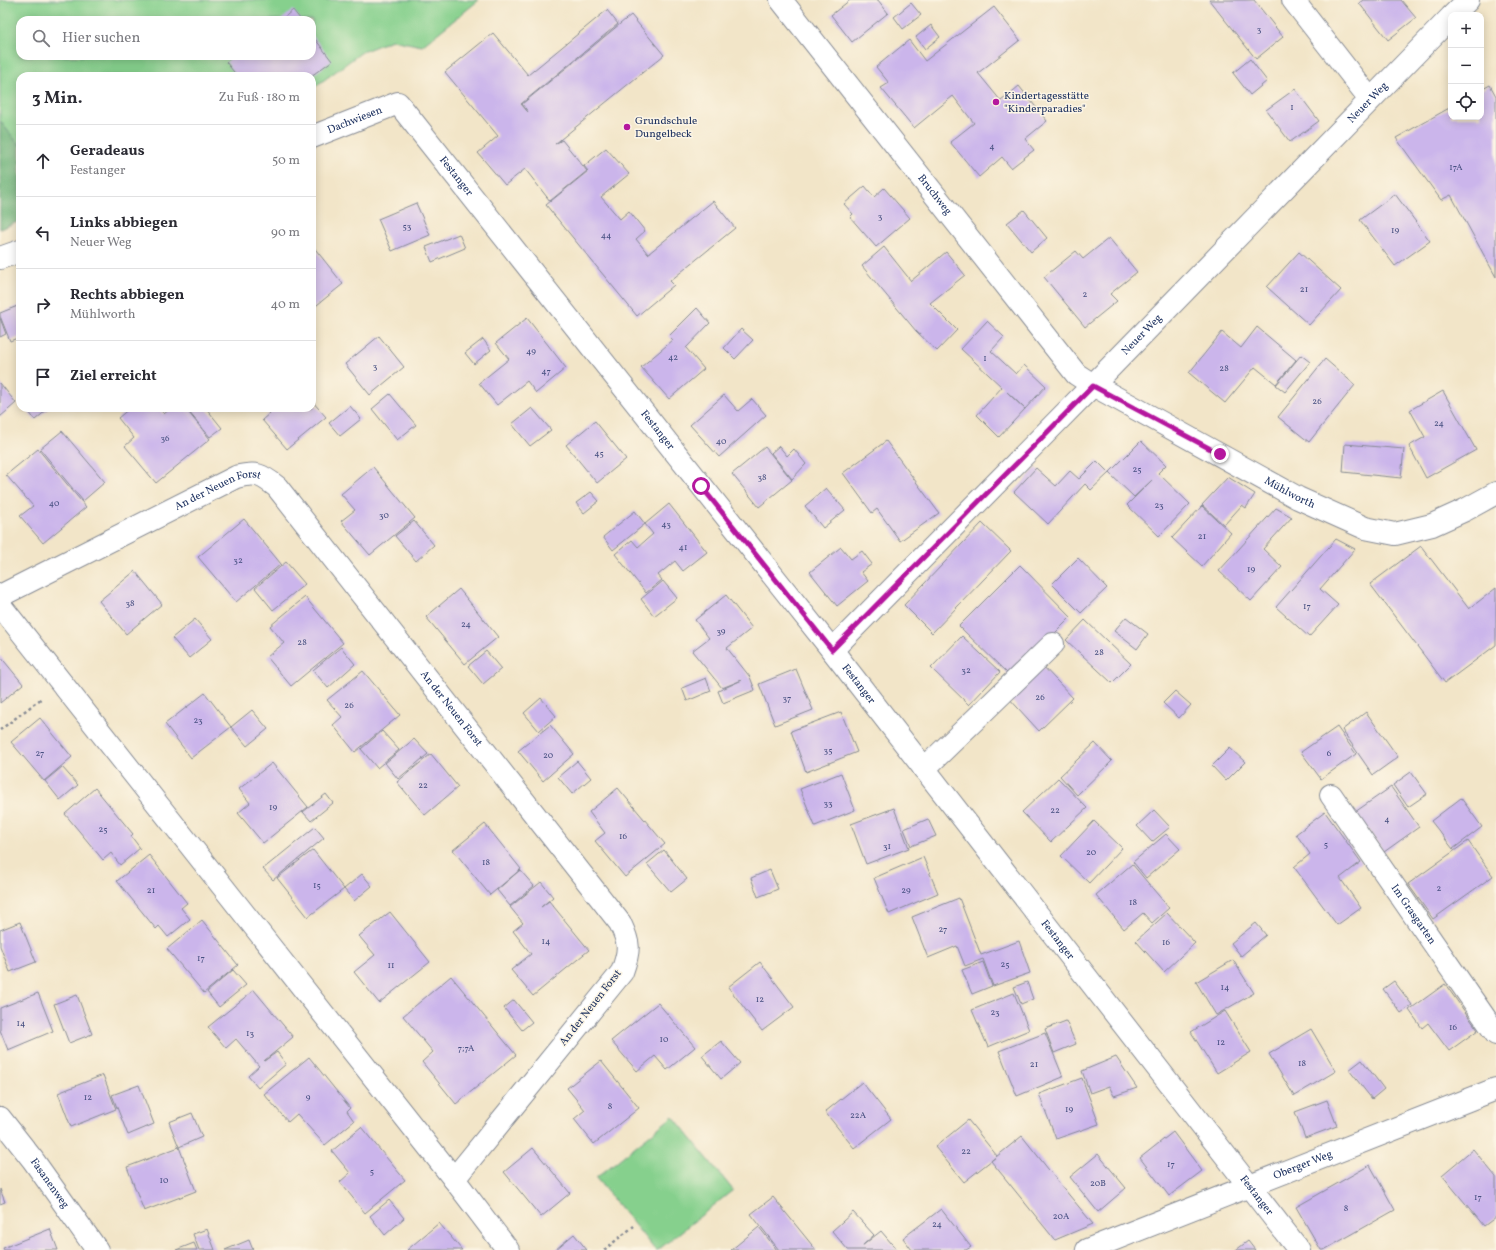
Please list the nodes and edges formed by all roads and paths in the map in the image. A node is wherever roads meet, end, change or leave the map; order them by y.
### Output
1 (781, 0) edge
2 (1293, 0) edge
3 (1468, 0) edge
4 (1456, 12) edge
5 (1448, 20) edge
6 (1370, 99) junction
7 (398, 103) joint
8 (316, 135) edge
9 (16, 252) edge
10 (0, 258) edge
11 (1093, 386) junction
12 (1496, 493) edge
13 (0, 596) edge
14 (0, 605) edge
15 (1053, 644) dead end
16 (832, 650) junction
17 (61, 683) junction
18 (0, 730) edge
19 (924, 769) junction
20 (1331, 795) dead end
21 (1496, 1034) edge
22 (1496, 1089) edge
23 (0, 1118) edge
24 (454, 1179) junction
25 (1250, 1186) junction
26 (634, 1226) dead end
27 (97, 1250) edge
28 (508, 1250) edge
29 (604, 1250) edge
30 (1086, 1250) edge
31 (1299, 1250) edge

1 - 11 street, Bruchweg
2 - 6 street
3 - 4 street
5 - 6 street, Neuer Weg
6 - 11 street, Neuer Weg
7 - 8 street, Dachwiesen
7 - 16 street, Festanger
9 - 10 street
11 - 12 street, Mühlworth
11 - 16 street, Neuer Weg
13 - 24 street, An der Neuen Forst
14 - 17 street
15 - 19 street
16 - 19 street, Festanger
17 - 18 path
17 - 24 street
19 - 25 street, Festanger
20 - 21 street, Im Grasgarten
22 - 25 street, Oberger Weg
23 - 27 street, Fasanenweg
24 - 28 street
25 - 30 street, Oberger Weg
25 - 31 street, Festanger
26 - 29 path

